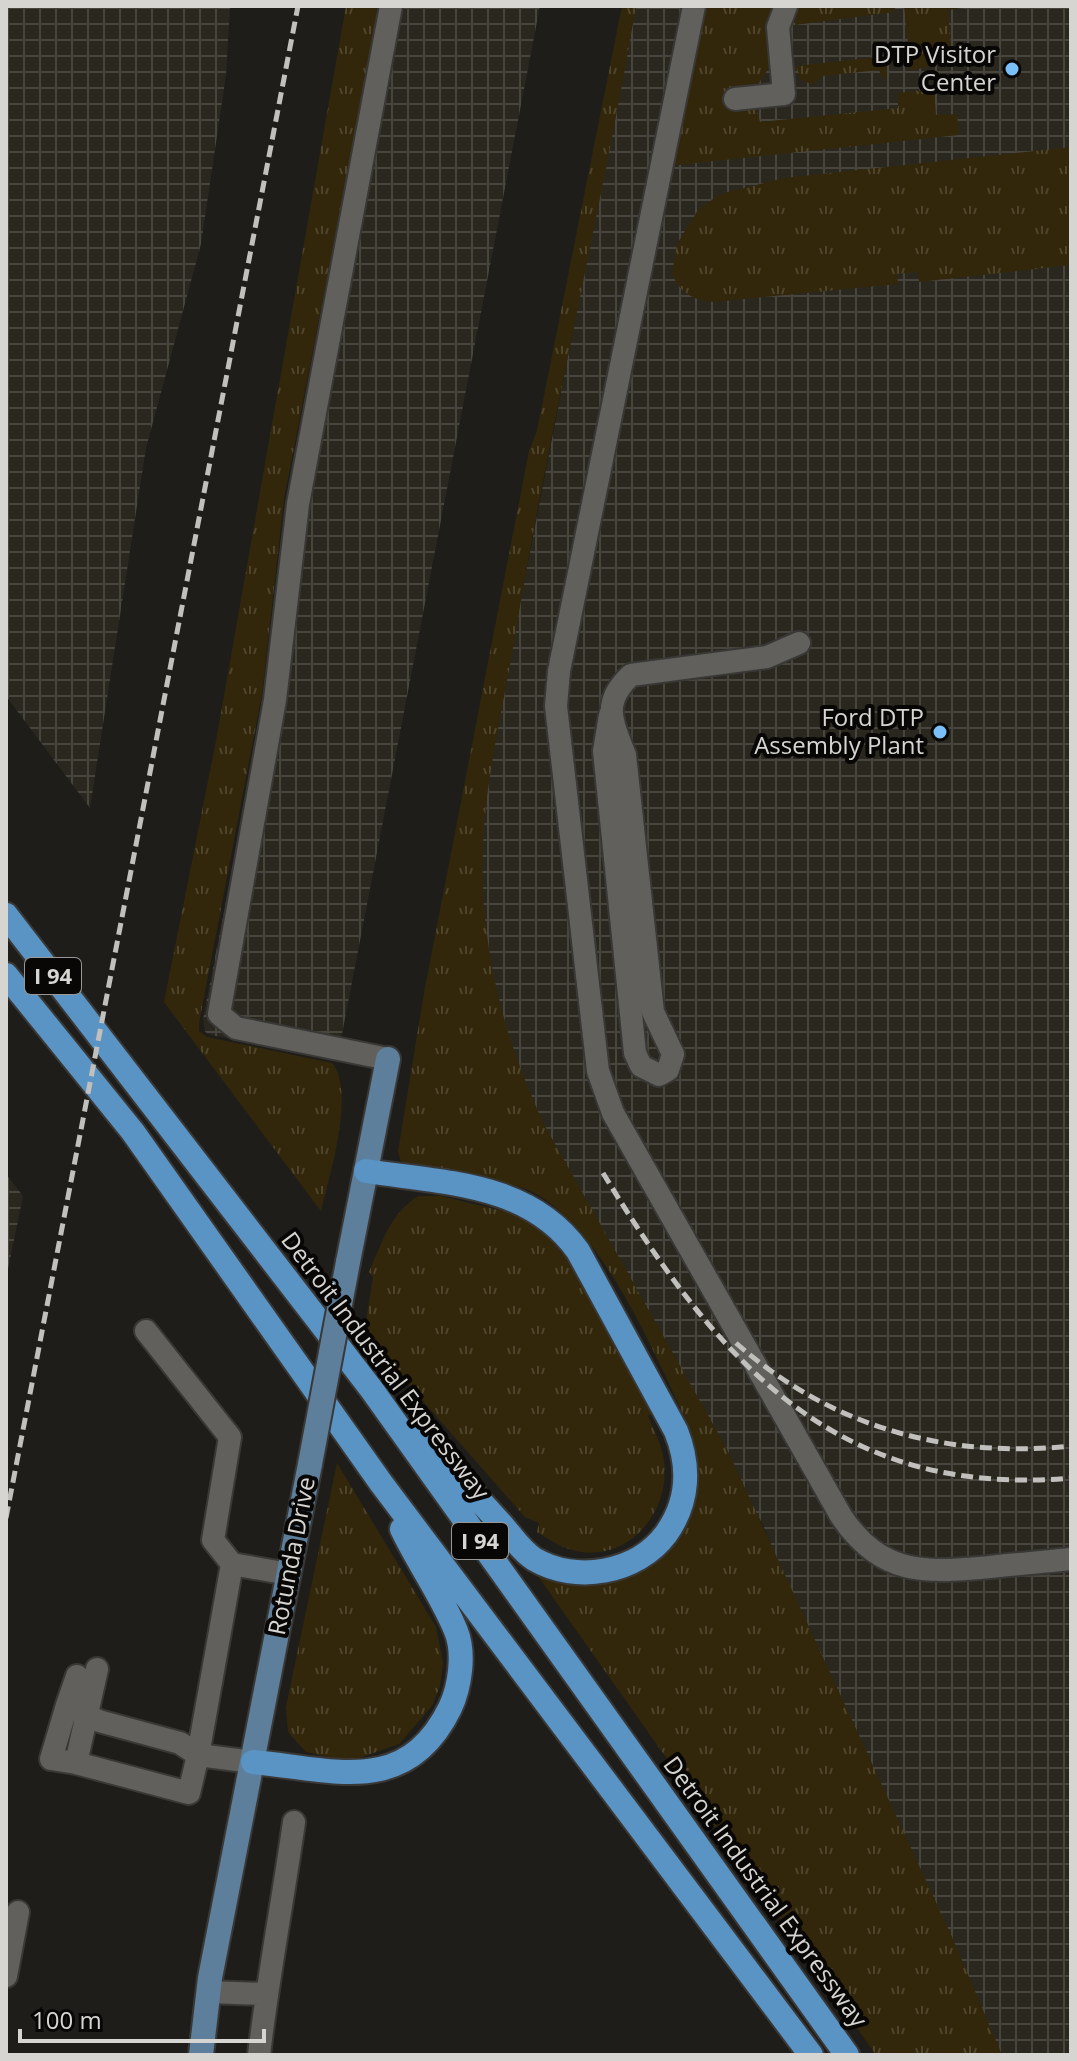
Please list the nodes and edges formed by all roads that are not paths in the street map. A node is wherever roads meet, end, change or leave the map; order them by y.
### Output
1 (391, 6) edge
2 (694, 6) edge
3 (786, 6) edge
4 (735, 99) dead end
5 (799, 643) dead end
6 (610, 715) junction
7 (6, 915) edge
8 (6, 975) edge
9 (388, 1059) joint
10 (366, 1171) junction
11 (146, 1331) dead end
12 (372, 1390) junction
13 (381, 1483) junction
14 (1071, 1559) edge
15 (232, 1564) junction
16 (289, 1574) junction
17 (67, 1705) junction
18 (87, 1716) junction
19 (198, 1755) junction
20 (253, 1762) junction
21 (76, 1763) junction
22 (294, 1822) dead end
23 (18, 1912) dead end
24 (6, 1976) edge
25 (208, 1992) junction
26 (266, 1994) junction
27 (201, 2055) edge
28 (259, 2055) edge
29 (811, 2055) edge
30 (847, 2055) edge

1 - 9 lane
2 - 14 lane
3 - 4 lane
5 - 6 lane
6 - 6 lane
7 - 12 highway, Detroit Industrial Expressway / I 94
8 - 13 highway, I 94
9 - 10 main road, Rotunda Drive
10 - 12 highway
10 - 16 main road, Rotunda Drive, bridge
11 - 15 lane
12 - 30 highway, Detroit Industrial Expressway / I 94
13 - 20 highway
13 - 29 highway, I 94
15 - 16 lane
15 - 19 lane
16 - 20 main road, Rotunda Drive
17 - 18 lane
17 - 18 lane
17 - 21 lane
18 - 19 lane
18 - 21 lane
19 - 20 lane
19 - 21 lane
20 - 25 main road, Rotunda Drive
22 - 26 lane
23 - 24 lane
25 - 26 lane
25 - 27 main road, Rotunda Drive
26 - 28 lane

